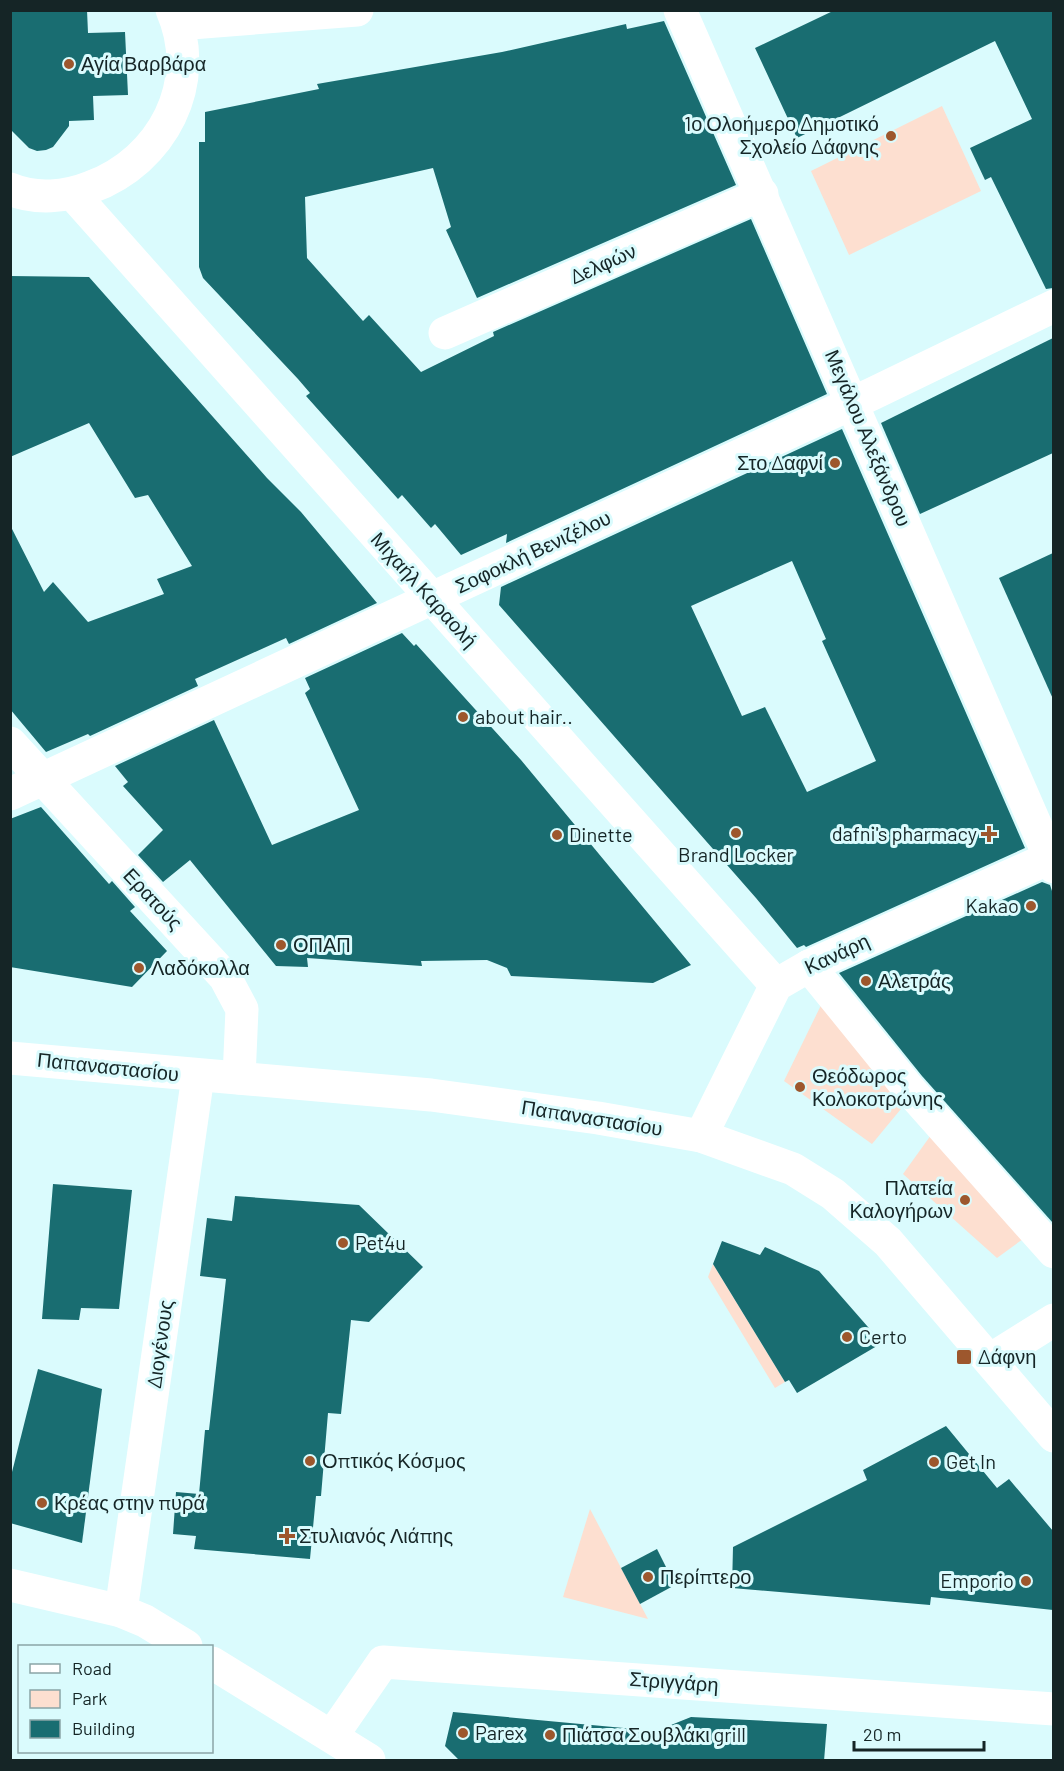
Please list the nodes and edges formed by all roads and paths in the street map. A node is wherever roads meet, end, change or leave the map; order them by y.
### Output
1 (357, 10) edge
2 (680, 10) edge
3 (175, 17) edge
4 (14, 194) edge
5 (73, 194) junction
6 (762, 194) junction
7 (1053, 306) edge
8 (445, 333) dead end
9 (853, 403) junction
10 (432, 600) junction
11 (10, 743) edge
12 (43, 780) junction
13 (10, 794) edge
14 (1052, 860) edge
15 (809, 966) junction
16 (776, 985) junction
17 (10, 1058) edge
18 (198, 1076) junction
19 (239, 1078) junction
20 (701, 1136) junction
21 (1053, 1252) edge
22 (1053, 1320) edge
23 (990, 1360) junction
24 (1053, 1437) edge
25 (10, 1585) edge
26 (121, 1611) junction
27 (183, 1645) edge
28 (213, 1664) edge
29 (1053, 1709) edge
30 (332, 1736) junction
31 (369, 1761) edge

1 - 3 street
2 - 6 street, Μεγάλου Αλεξάνδρου
3 - 5 street
4 - 5 street
5 - 10 street, Μιχαήλ Καραολή
6 - 8 street, Δελφών
6 - 9 street, Μεγάλου Αλεξάνδρου
7 - 9 street, Σοφοκλή Βενιζέλου
9 - 10 street, Σοφοκλή Βενιζέλου
9 - 14 street, Μεγάλου Αλεξάνδρου
10 - 12 street, Σοφοκλή Βενιζέλου
10 - 16 street, Μιχαήλ Καραολή
11 - 12 street, Ερατούς
12 - 13 street, Σοφοκλή Βενιζέλου
12 - 19 street, Ερατούς
14 - 15 street, Κανάρη
15 - 16 street, Κανάρη
15 - 21 street
16 - 20 street
17 - 18 street, Παπαναστασίου
18 - 19 street, Παπαναστασίου
18 - 26 street, Διογένους
19 - 20 street, Παπαναστασίου
20 - 23 street, Παπαναστασίου
22 - 23 street
23 - 24 street, Παπαναστασίου
25 - 26 street
26 - 27 street
28 - 30 street
29 - 30 street, Στριγγάρη
30 - 31 street

